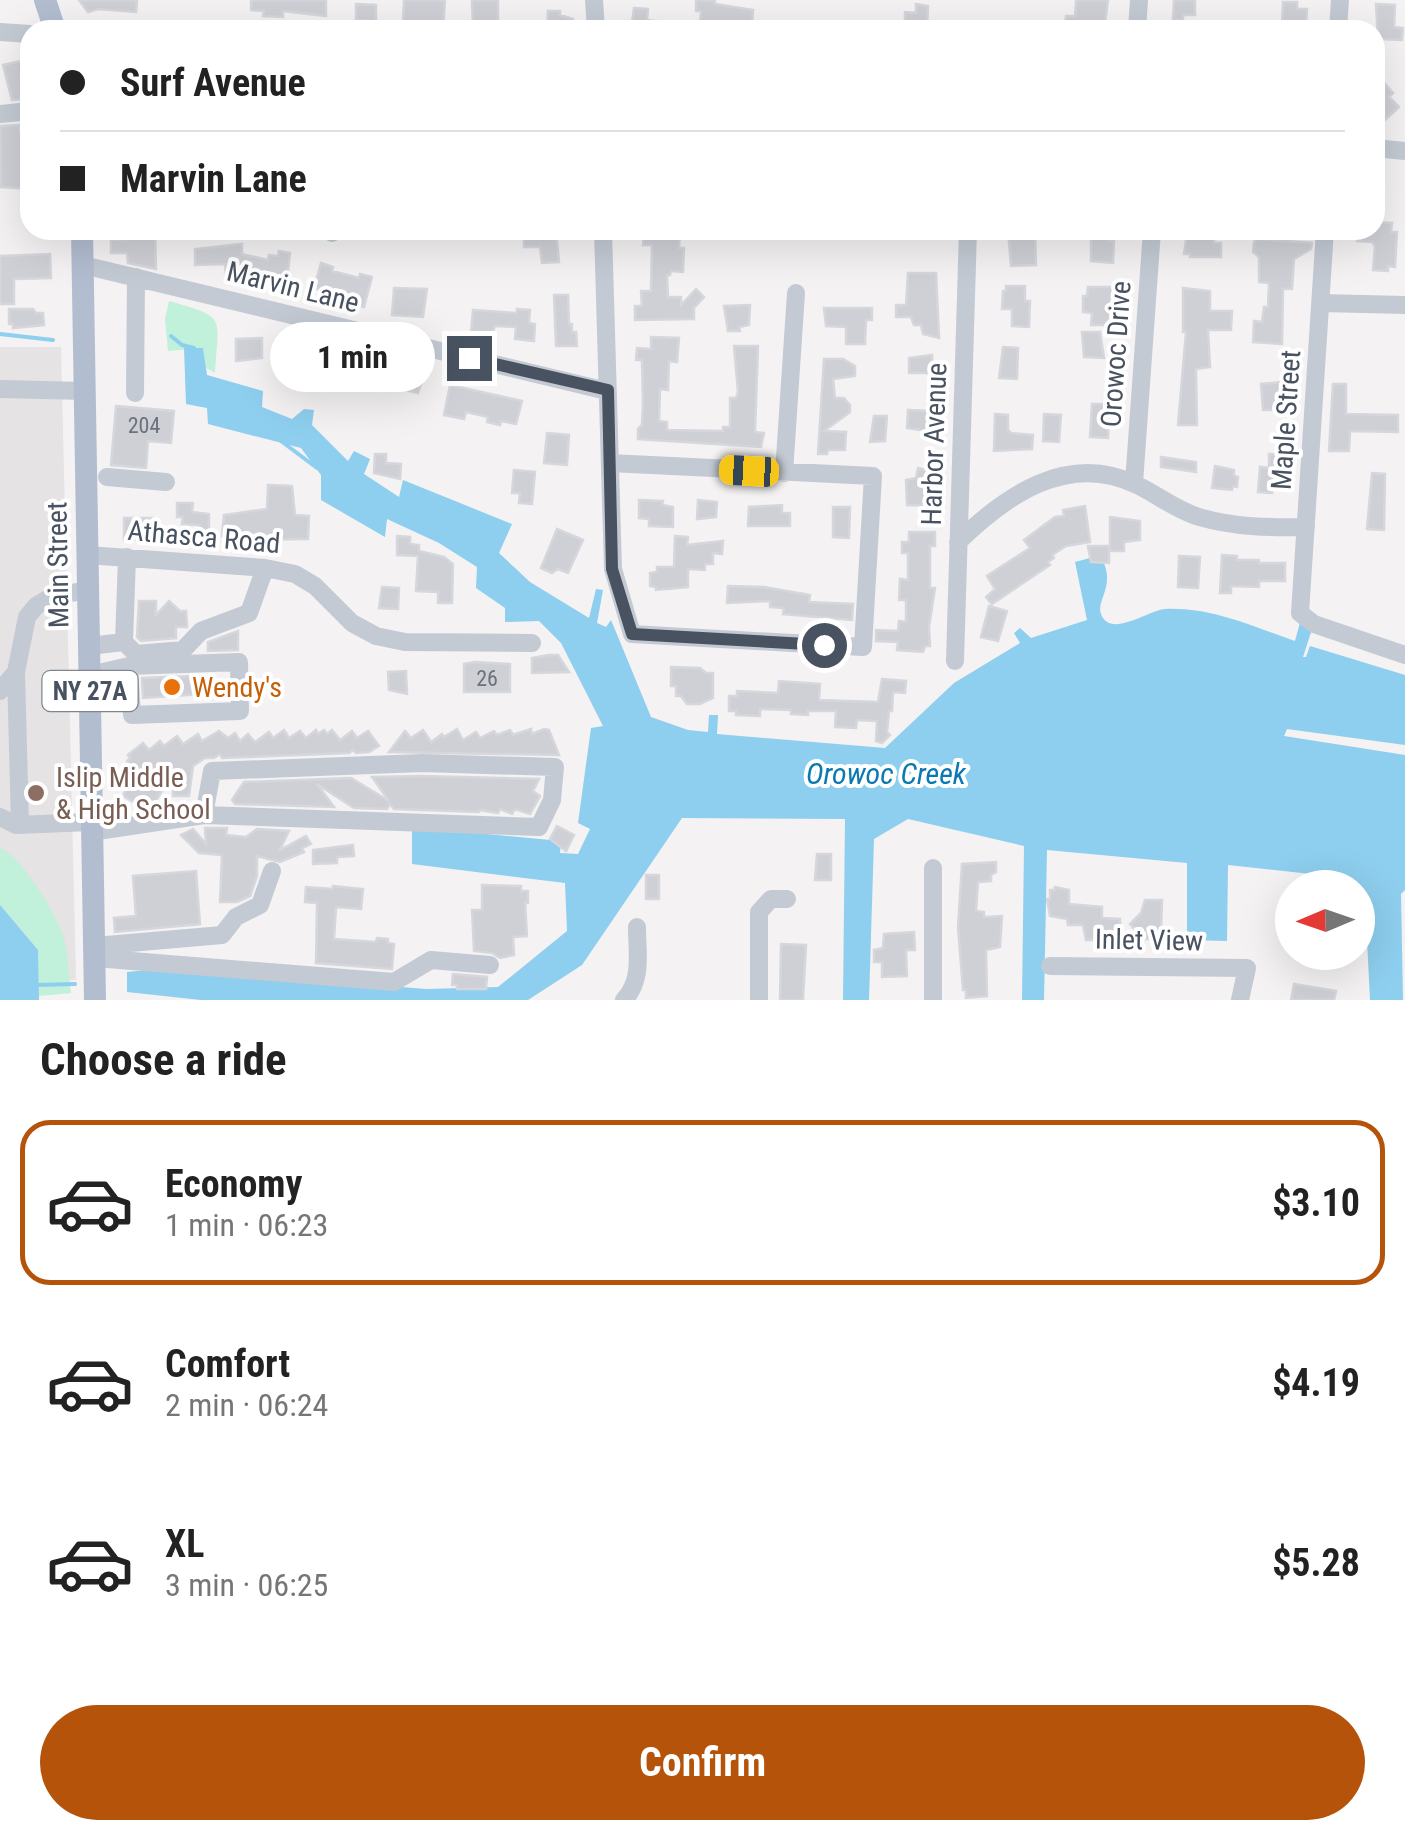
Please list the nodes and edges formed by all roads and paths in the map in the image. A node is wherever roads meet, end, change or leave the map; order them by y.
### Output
1 (82, 240) edge
2 (602, 240) edge
3 (968, 240) edge
4 (1151, 240) edge
5 (1325, 240) edge
6 (83, 265) junction
7 (136, 277) junction
8 (796, 294) dead end
9 (1321, 303) junction
10 (1405, 305) edge
11 (0, 389) edge
12 (608, 390) junction
13 (85, 391) junction
14 (135, 393) dead end
15 (610, 463) junction
16 (784, 473) junction
17 (107, 477) dead end
18 (166, 482) dead end
19 (1134, 483) junction
20 (1306, 527) junction
21 (958, 542) junction
22 (88, 555) junction
23 (127, 558) junction
24 (265, 568) junction
25 (87, 590) junction
26 (124, 642) junction
27 (532, 643) dead end
28 (89, 646) junction
29 (1405, 654) edge
30 (955, 661) dead end
31 (128, 666) junction
32 (16, 672) junction
33 (90, 674) junction
34 (0, 691) edge
35 (204, 815) junction
36 (0, 817) edge
37 (20, 825) junction
38 (91, 827) junction
39 (932, 868) dead end
40 (272, 870) dead end
41 (787, 899) dead end
42 (637, 927) dead end
43 (95, 952) junction
44 (490, 965) dead end
45 (1050, 966) dead end
46 (95, 1000) edge
47 (624, 1000) edge
48 (759, 1000) edge
49 (933, 1000) edge
50 (1240, 1000) edge

1 - 6 main road, Main Street / NY 27A
2 - 12 street
3 - 21 street, Harbor Avenue
4 - 19 street, Orowoc Drive
5 - 9 street, Maple Street
6 - 7 street, Marvin Lane
6 - 13 main road, Main Street / NY 27A
7 - 12 street, Marvin Lane
7 - 14 street
8 - 16 street
9 - 10 street
9 - 20 street, Maple Street
11 - 13 street
12 - 15 street
13 - 22 main road, Main Street / NY 27A
15 - 16 street
15 - 16 street
17 - 18 street
19 - 20 street
19 - 21 street
20 - 29 street, Maple Street
21 - 30 street, Harbor Avenue
22 - 23 street, Athasca Road
22 - 25 main road, Main Street / NY 27A
23 - 24 street, Athasca Road
23 - 26 street
24 - 26 street
24 - 27 street, Athasca Road
25 - 28 main road, Main Street / NY 27A
25 - 32 street
26 - 28 street
28 - 33 main road, Main Street / NY 27A
31 - 31 street
31 - 33 street
32 - 34 street
32 - 37 street
33 - 38 main road, Main Street / NY 27A
35 - 35 street
35 - 38 street
36 - 37 street
37 - 38 street
38 - 43 main road, Main Street / NY 27A
39 - 49 street
40 - 43 street
41 - 48 street
42 - 47 street
43 - 44 street
43 - 46 main road, Main Street
45 - 50 street, Inlet View

